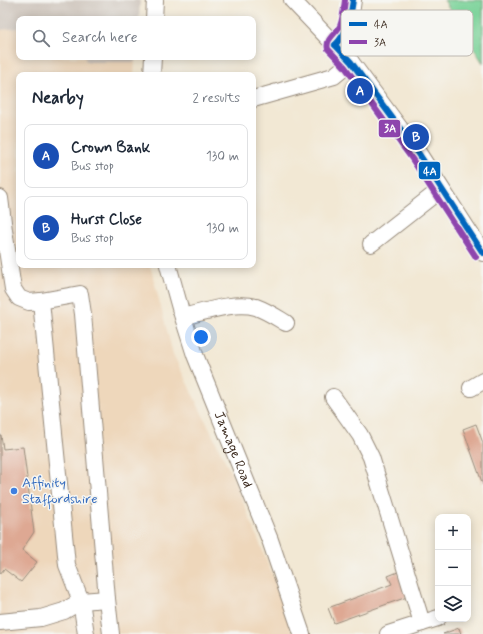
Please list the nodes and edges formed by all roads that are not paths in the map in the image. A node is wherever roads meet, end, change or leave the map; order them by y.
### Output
1 (155, 0) edge
2 (292, 0) edge
3 (353, 0) edge
4 (351, 10) edge
5 (154, 16) edge
6 (341, 39) edge
7 (335, 45) junction
8 (341, 51) edge
9 (345, 56) edge
10 (152, 60) edge
11 (351, 62) junction
12 (152, 72) edge
13 (256, 98) edge
14 (441, 189) junction
15 (0, 198) edge
16 (371, 244) dead end
17 (483, 253) edge
18 (169, 268) edge
19 (41, 301) junction
20 (183, 317) junction
21 (286, 323) dead end
22 (333, 397) dead end
23 (107, 599) junction
24 (80, 601) junction
25 (435, 619) edge
26 (0, 622) edge
27 (422, 623) junction
28 (398, 632) edge
29 (86, 634) edge
30 (111, 634) edge
31 (302, 634) edge

1 - 5 street
2 - 7 street
3 - 4 street
6 - 7 street
7 - 8 street
9 - 11 street
10 - 12 street
11 - 13 street
11 - 14 street
14 - 16 street
14 - 17 street
15 - 19 street
18 - 20 street, Jamage Road
19 - 23 street
19 - 24 street
20 - 21 street
20 - 31 street, Jamage Road
22 - 27 street
23 - 24 street
23 - 30 street
24 - 26 street
24 - 29 street
25 - 27 street
27 - 28 street

